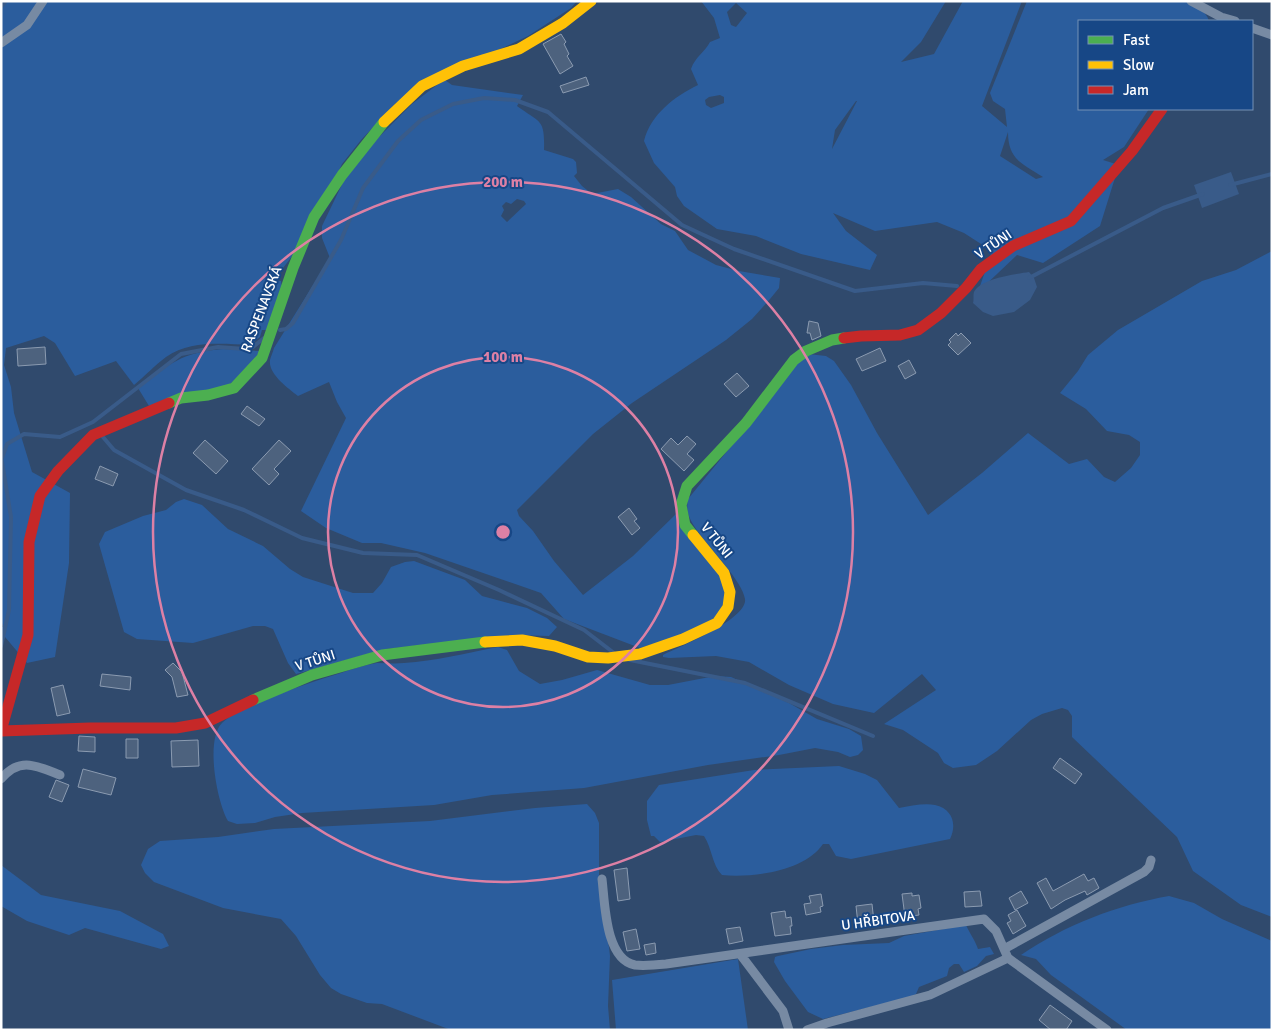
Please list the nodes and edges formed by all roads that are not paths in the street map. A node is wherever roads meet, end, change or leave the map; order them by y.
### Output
1 (43, 1) edge
2 (591, 1) edge
3 (1191, 1) edge
4 (1219, 19) edge
5 (1253, 28) edge
6 (1272, 35) edge
7 (1, 43) edge
8 (1161, 110) edge
9 (1, 731) edge
10 (60, 775) dead end
11 (1, 779) edge
12 (1150, 860) dead end
13 (602, 879) dead end
14 (1004, 949) junction
15 (740, 954) junction
16 (1008, 958) junction
17 (789, 1030) edge
18 (807, 1030) edge
19 (1107, 1030) edge

1 - 7 street
2 - 9 street, RASPENAVSKÁ
3 - 4 street
5 - 6 street
8 - 9 street, V TŮNI
10 - 11 street
12 - 14 street
13 - 15 street, U HŘBITOVA
14 - 15 street, U HŘBITOVA
14 - 16 street, U HŘBITOVA
15 - 17 street
16 - 18 street
16 - 19 street

